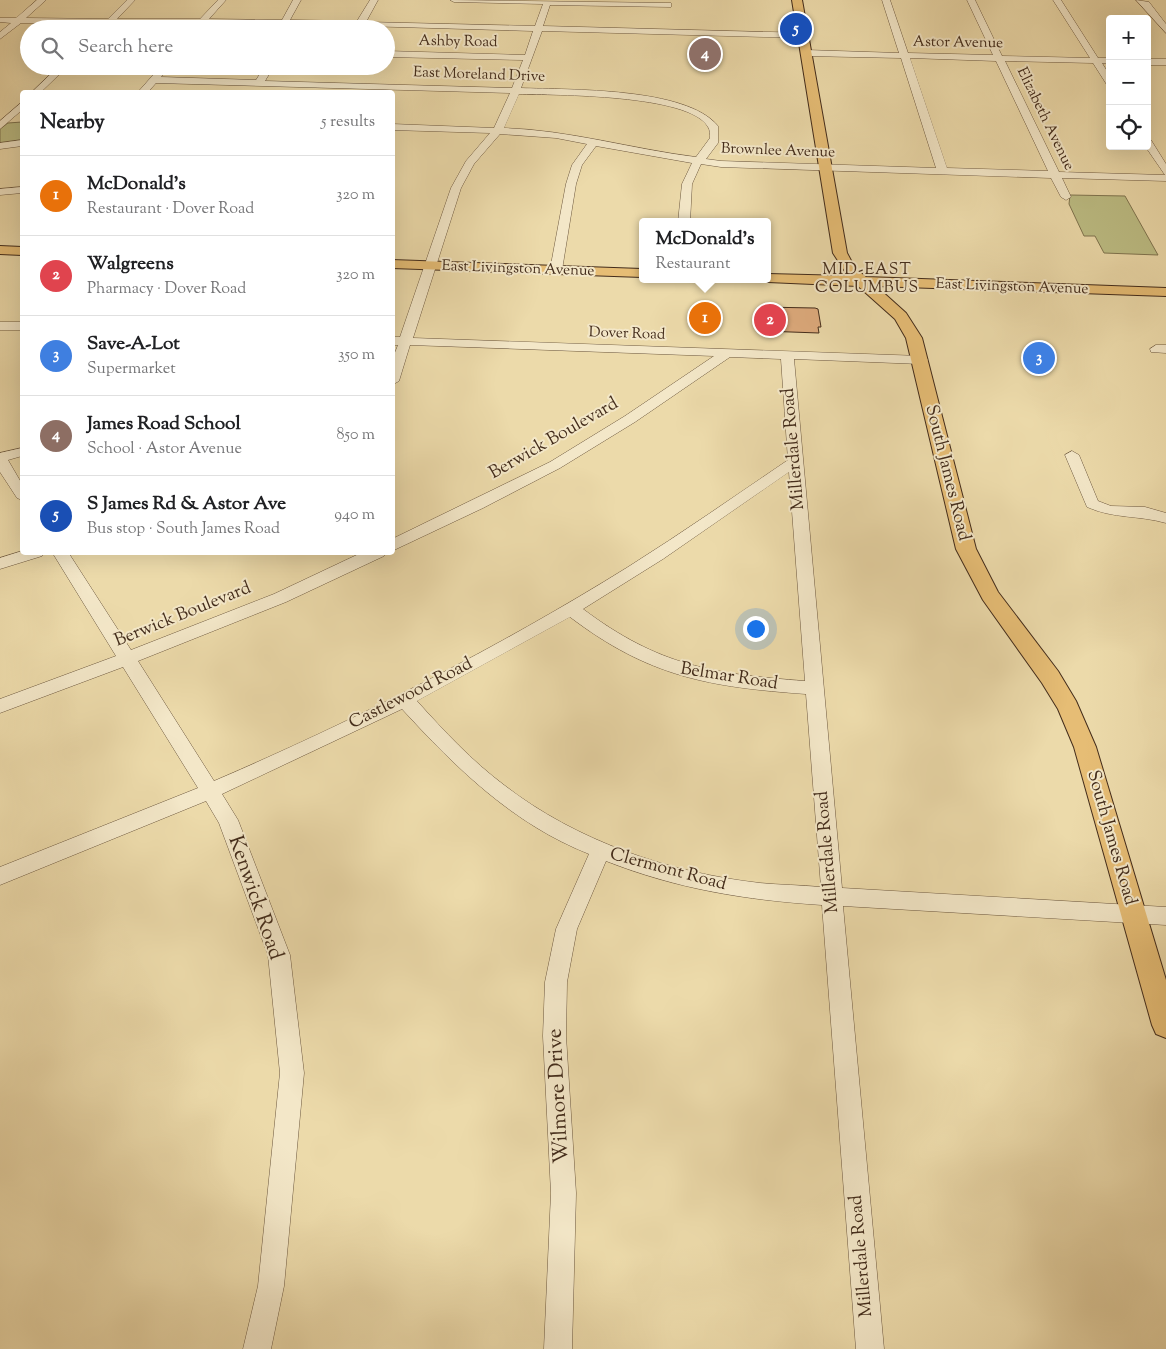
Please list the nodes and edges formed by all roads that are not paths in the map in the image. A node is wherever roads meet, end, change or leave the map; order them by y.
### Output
1 (42, 0) edge
2 (131, 0) edge
3 (222, 0) edge
4 (296, 0) edge
5 (374, 0) edge
6 (454, 0) edge
7 (797, 0) edge
8 (886, 0) edge
9 (971, 0) edge
10 (1057, 0) edge
11 (1140, 0) edge
12 (548, 1) edge
13 (668, 9) edge
14 (0, 20) edge
15 (18, 20) junction
16 (111, 20) joint
17 (205, 20) edge
18 (286, 20) edge
19 (362, 20) edge
20 (395, 26) edge
21 (539, 28) junction
22 (1166, 30) edge
23 (667, 32) junction
24 (803, 35) junction
25 (0, 36) edge
26 (806, 53) junction
27 (395, 54) edge
28 (904, 56) junction
29 (529, 58) junction
30 (999, 58) junction
31 (1096, 61) junction
32 (1106, 61) edge
33 (1151, 62) edge
34 (1166, 62) edge
35 (54, 75) edge
36 (158, 75) edge
37 (264, 75) edge
38 (1106, 77) edge
39 (154, 80) junction
40 (258, 83) junction
41 (38, 90) edge
42 (145, 90) edge
43 (516, 91) junction
44 (20, 107) edge
45 (20, 121) edge
46 (2, 123) edge
47 (395, 127) edge
48 (498, 130) junction
49 (594, 142) junction
50 (20, 143) edge
51 (0, 146) edge
52 (1151, 148) edge
53 (698, 162) junction
54 (825, 168) junction
55 (943, 172) junction
56 (1166, 172) edge
57 (1055, 175) junction
58 (1166, 178) edge
59 (20, 190) edge
60 (0, 192) edge
61 (1066, 197) dead end
62 (684, 218) edge
63 (0, 250) edge
64 (20, 251) edge
65 (395, 264) edge
66 (431, 265) junction
67 (556, 270) junction
68 (639, 273) edge
69 (771, 278) edge
70 (864, 282) junction
71 (1166, 292) edge
72 (0, 326) edge
73 (20, 326) edge
74 (399, 341) edge
75 (727, 353) junction
76 (787, 356) junction
77 (921, 360) junction
78 (395, 364) edge
79 (20, 453) edge
80 (1072, 455) dead end
81 (0, 459) edge
82 (796, 462) junction
83 (20, 491) edge
84 (1166, 518) edge
85 (395, 545) edge
86 (27, 555) edge
87 (62, 555) edge
88 (372, 555) edge
89 (0, 564) edge
90 (570, 609) junction
91 (126, 660) junction
92 (814, 688) junction
93 (404, 699) junction
94 (0, 706) edge
95 (209, 790) junction
96 (601, 851) junction
97 (0, 876) edge
98 (832, 896) junction
99 (1133, 914) junction
100 (1166, 916) edge
101 (1166, 1026) edge
102 (257, 1349) edge
103 (558, 1349) edge
104 (870, 1349) edge

1 - 15 street
2 - 16 street
3 - 17 street
4 - 18 street
5 - 19 street
6 - 12 street
7 - 24 main road, South James Road
8 - 28 street
9 - 30 street, Elizabeth Avenue
10 - 31 street
11 - 22 street
12 - 13 street
12 - 21 street
13 - 23 street
14 - 15 street
15 - 16 street
15 - 25 street
20 - 21 street
21 - 23 street
21 - 29 street
23 - 24 street
24 - 26 main road, South James Road
26 - 28 street, Astor Avenue
26 - 54 main road, South James Road
27 - 29 street, Ashby Road
28 - 30 street, Astor Avenue
28 - 55 street
29 - 43 street
30 - 31 street, Astor Avenue
30 - 57 street, Elizabeth Avenue
31 - 32 street, Astor Avenue
31 - 38 street
33 - 34 street
35 - 41 street
36 - 39 street
37 - 40 street
39 - 40 street, East Moreland Drive
39 - 42 street
40 - 43 street, East Moreland Drive
43 - 48 street
43 - 53 street, East Moreland Drive
44 - 46 street
45 - 46 street
47 - 48 street, Brownlee Avenue
48 - 49 street, Brownlee Avenue
48 - 66 street
49 - 53 street, Brownlee Avenue
49 - 67 street
50 - 51 street
52 - 56 street
53 - 54 street, Brownlee Avenue
53 - 62 street
54 - 55 street, Brownlee Avenue
54 - 70 main road, South James Road
55 - 57 street, Brownlee Avenue
57 - 58 street, Brownlee Avenue
57 - 61 street, Elizabeth Avenue
59 - 60 street
63 - 64 main road
65 - 66 main road, East Livingston Avenue
66 - 67 main road, East Livingston Avenue
66 - 74 street
67 - 68 main road, East Livingston Avenue
69 - 70 main road, East Livingston Avenue
70 - 71 main road, East Livingston Avenue
70 - 77 main road, South James Road
72 - 73 street
74 - 75 street, Dover Road
74 - 78 street
75 - 76 street, Dover Road
75 - 85 street, Berwick Boulevard
76 - 77 street, Dover Road
76 - 82 street, Millerdale Road
77 - 99 main road, South James Road
79 - 81 street
80 - 84 street
81 - 83 street
82 - 90 street, Castlewood Road
82 - 92 street, Millerdale Road
86 - 89 street
87 - 91 street, Kenwick Road
88 - 91 street, Berwick Boulevard
90 - 92 street, Belmar Road
90 - 93 street, Castlewood Road
91 - 94 street, Berwick Boulevard
91 - 95 street, Kenwick Road
92 - 98 street, Millerdale Road
93 - 95 street, Castlewood Road
93 - 96 street, Clermont Road
95 - 97 street, Castlewood Road
95 - 102 street, Kenwick Road
96 - 98 street, Clermont Road
96 - 103 street, Wilmore Drive
98 - 99 street, Clermont Road
98 - 104 street, Millerdale Road
99 - 100 street, Clermont Road
99 - 101 main road, South James Road

